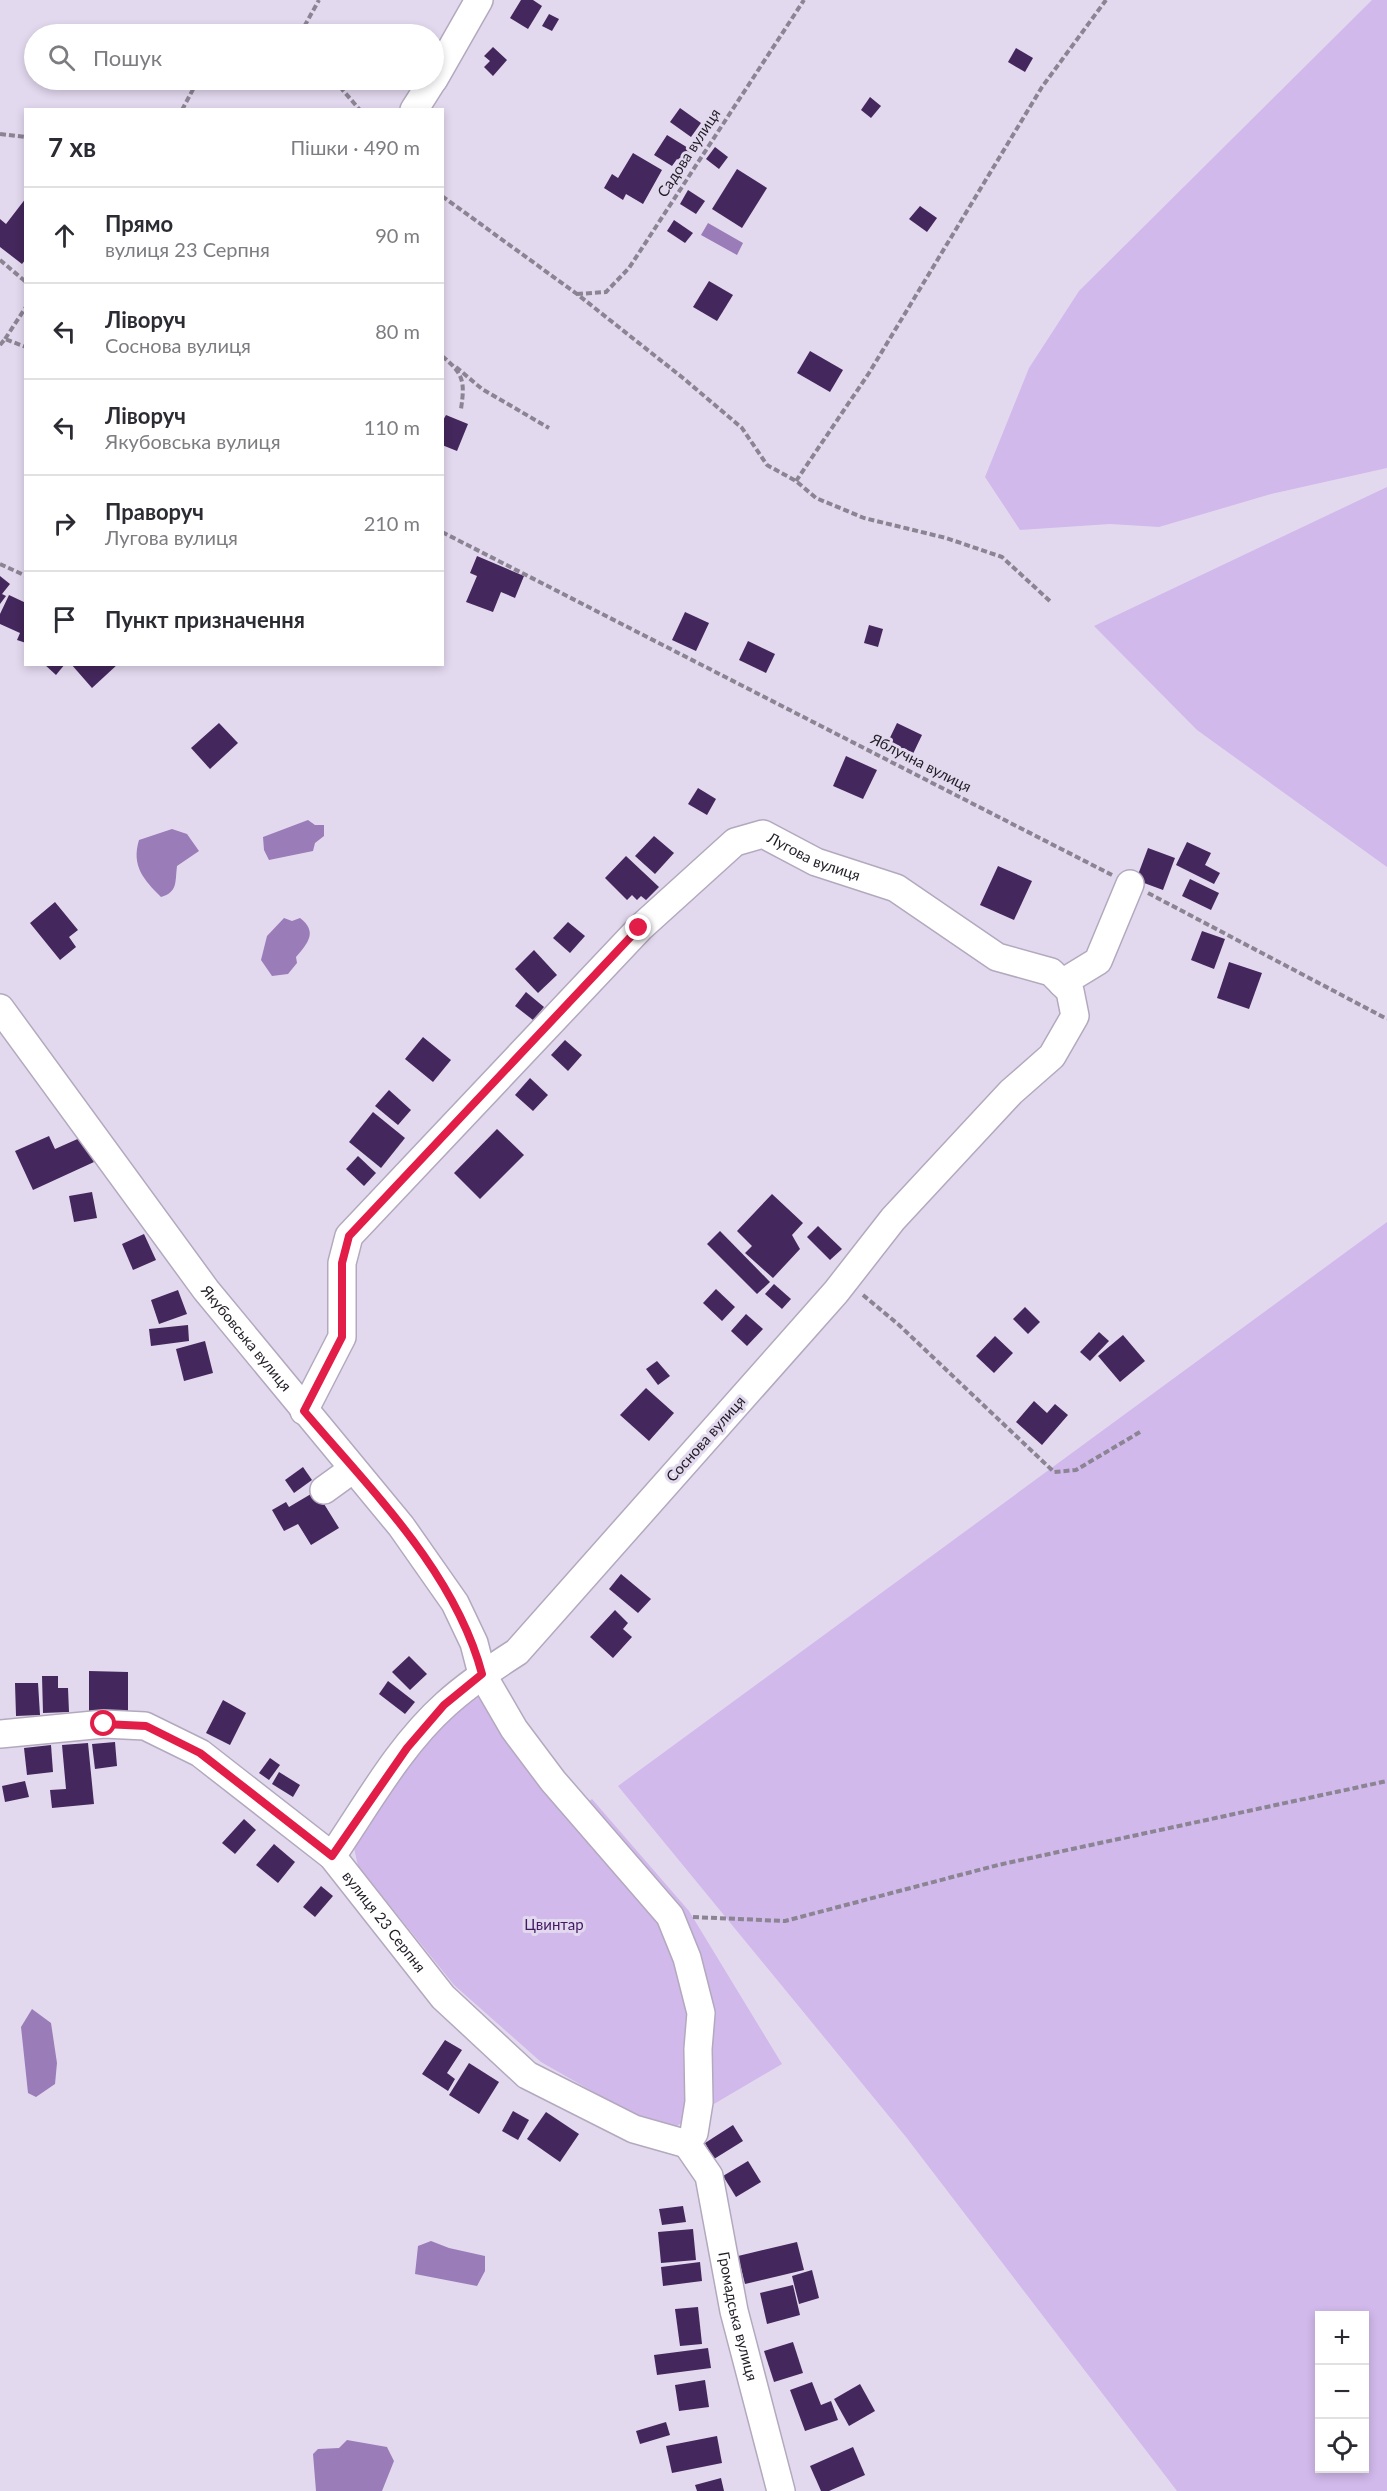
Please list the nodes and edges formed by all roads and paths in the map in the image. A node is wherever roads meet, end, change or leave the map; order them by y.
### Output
1 (319, 0) edge
2 (479, 0) edge
3 (804, 0) edge
4 (1106, 0) edge
5 (306, 24) edge
6 (444, 60) edge
7 (193, 90) edge
8 (343, 90) edge
9 (426, 90) edge
10 (183, 108) edge
11 (358, 108) edge
12 (415, 108) edge
13 (0, 134) edge
14 (24, 137) edge
15 (444, 197) edge
16 (0, 260) edge
17 (24, 280) edge
18 (577, 294) junction
19 (24, 311) edge
20 (5, 339) junction
21 (0, 345) edge
22 (24, 346) edge
23 (444, 358) edge
24 (456, 367) junction
25 (461, 409) dead end
26 (549, 428) dead end
27 (796, 482) junction
28 (444, 533) edge
29 (0, 564) edge
30 (24, 575) edge
31 (1052, 603) dead end
32 (1130, 884) junction
33 (1062, 983) junction
34 (0, 1008) edge
35 (1387, 1019) edge
36 (839, 1289) junction
37 (304, 1411) junction
38 (1140, 1432) dead end
39 (353, 1469) junction
40 (324, 1490) dead end
41 (482, 1674) junction
42 (0, 1734) edge
43 (1387, 1781) edge
44 (332, 1856) junction
45 (669, 1916) junction
46 (687, 2144) junction
47 (781, 2491) edge

1 - 5 path
2 - 6 street
3 - 18 path, Садова вулиця
4 - 27 path
7 - 10 path
8 - 11 path
9 - 12 street
13 - 14 path
15 - 18 path
16 - 17 path
18 - 27 path
19 - 20 path
20 - 21 path
20 - 22 path
23 - 24 path
24 - 25 path
24 - 26 path
27 - 31 path
28 - 32 path, Яблучна вулиця
29 - 30 path
32 - 33 street
32 - 35 path, Яблучна вулиця
33 - 36 street, Соснова вулиця
33 - 37 street, Лугова вулиця
34 - 37 street, Якубовська вулиця
36 - 38 path
36 - 41 street, Соснова вулиця
37 - 39 street, Якубовська вулиця
39 - 40 street
39 - 41 street, Якубовська вулиця
41 - 44 street, Соснова вулиця
41 - 45 street, Якубовська вулиця
42 - 44 street, вулиця 23 Серпня
43 - 45 path
44 - 46 street, вулиця 23 Серпня
45 - 46 street, Якубовська вулиця
46 - 47 street, Громадська вулиця

